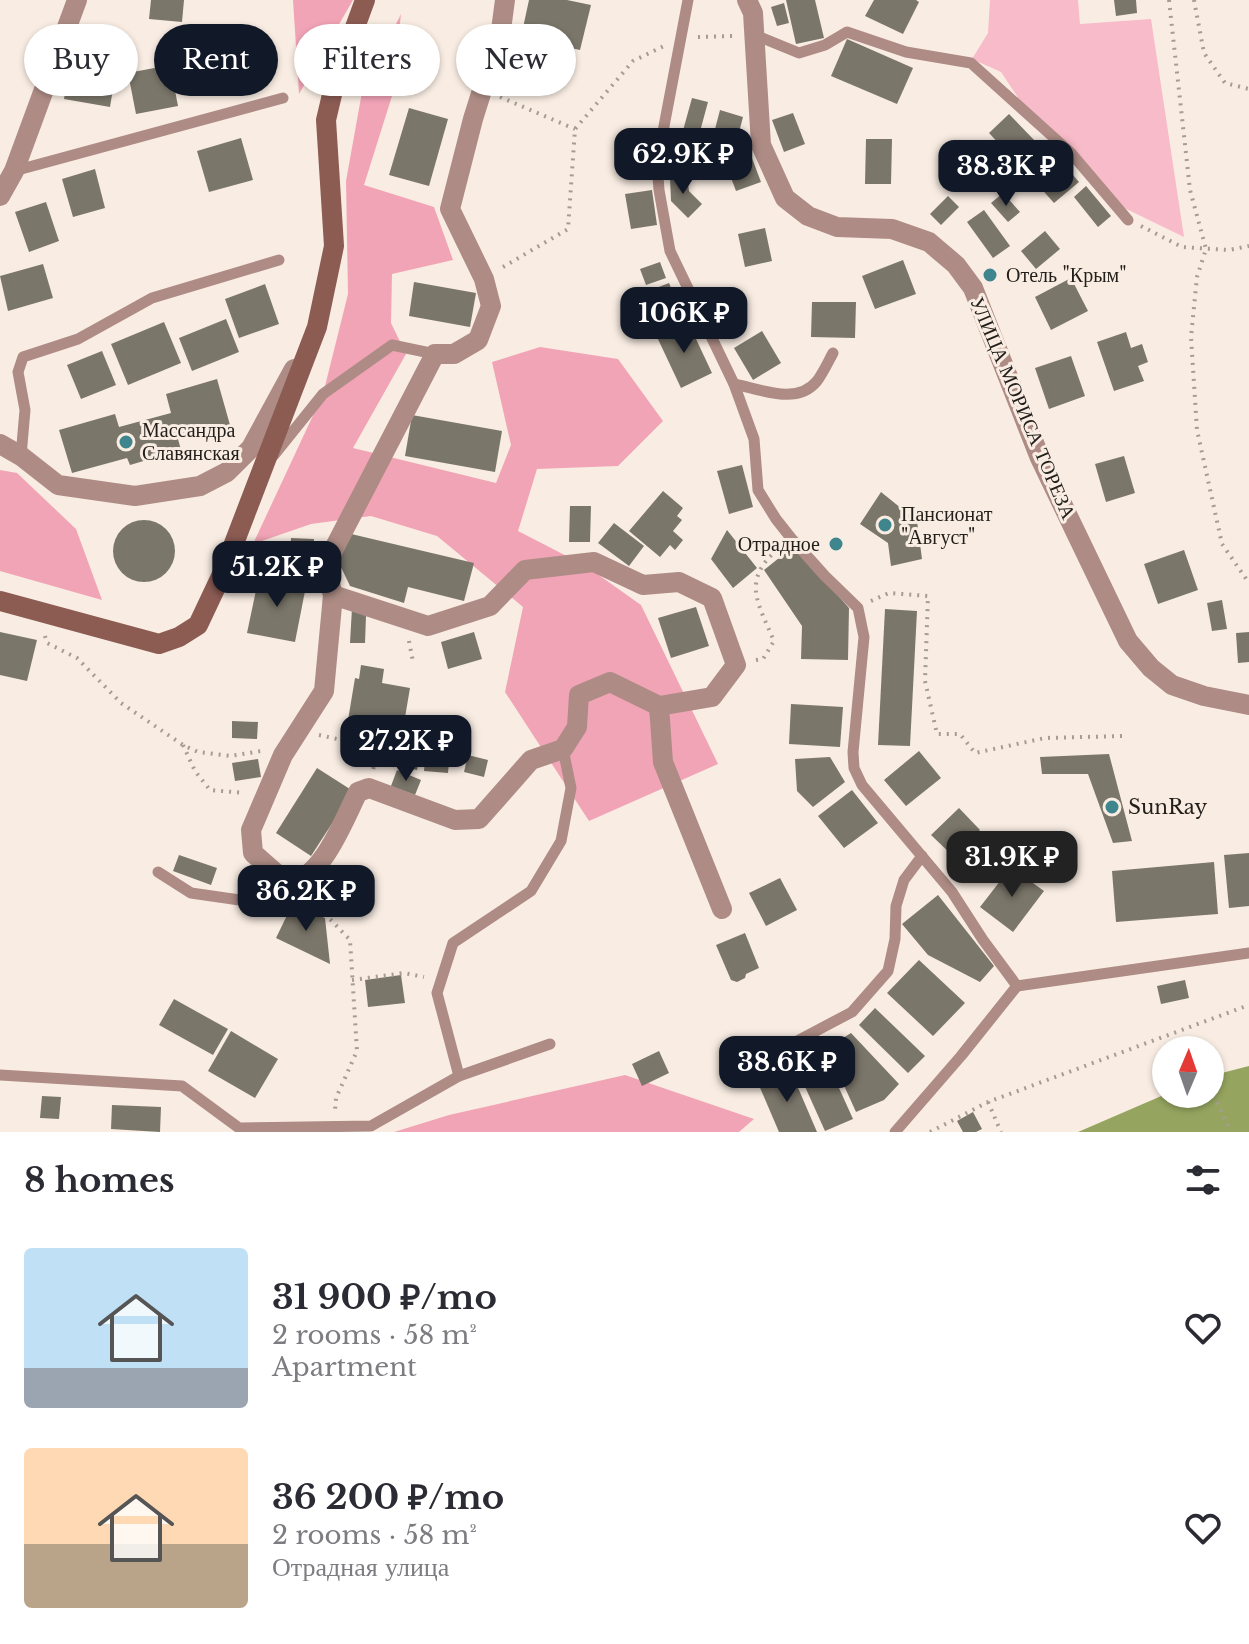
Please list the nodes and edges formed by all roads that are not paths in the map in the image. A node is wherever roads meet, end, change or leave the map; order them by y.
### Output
1 (77, 0) edge
2 (505, 0) edge
3 (688, 0) edge
4 (747, 0) edge
5 (366, 3) edge
6 (755, 35) junction
7 (283, 98) dead end
8 (14, 171) junction
9 (0, 196) edge
10 (1128, 220) road end
11 (279, 260) dead end
12 (317, 327) junction
13 (833, 353) dead end
14 (435, 354) junction
15 (734, 384) junction
16 (0, 444) edge
17 (21, 456) junction
18 (262, 470) junction
19 (333, 595) junction
20 (0, 601) edge
21 (1249, 705) edge
22 (659, 706) junction
23 (563, 749) junction
24 (922, 856) junction
25 (158, 872) dead end
26 (287, 883) junction
27 (722, 909) dead end
28 (1249, 953) edge
29 (1017, 986) junction
30 (550, 1044) dead end
31 (750, 1066) dead end
32 (0, 1075) edge
33 (459, 1076) junction
34 (895, 1132) edge

1 - 8 street
2 - 14 street
3 - 15 lane
4 - 6 street
5 - 12 main road
6 - 10 lane
6 - 21 street, УЛИЦА МОРИСА ТОРЕЗА
7 - 8 lane
8 - 9 street
11 - 17 lane
12 - 17 street
12 - 18 main road
13 - 15 lane
14 - 18 lane
14 - 19 street
15 - 24 lane
16 - 17 street
18 - 20 main road
19 - 22 street
19 - 26 street
22 - 23 street
22 - 27 street
23 - 26 street
23 - 33 lane
24 - 29 lane
24 - 31 lane
25 - 26 lane
28 - 29 lane
29 - 34 lane
30 - 33 lane
32 - 33 lane

